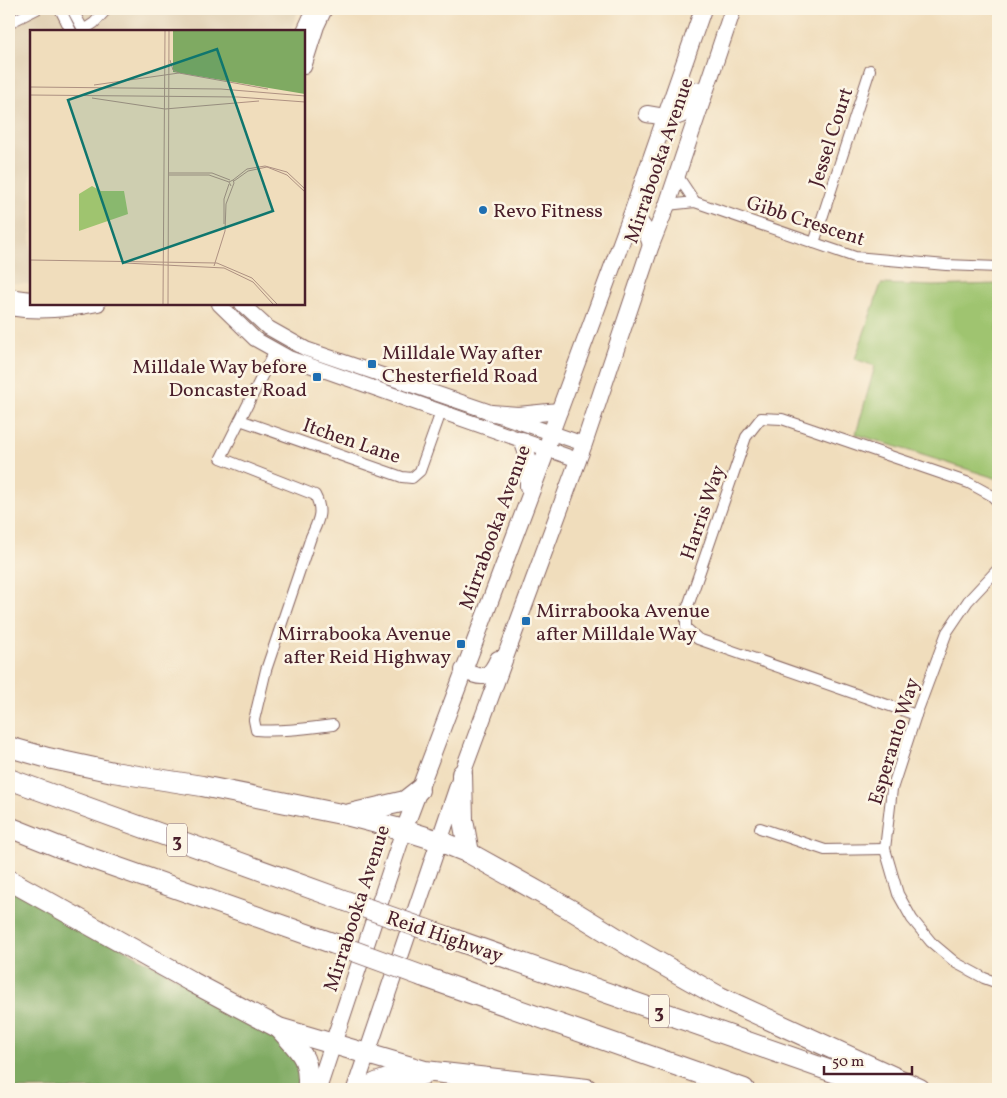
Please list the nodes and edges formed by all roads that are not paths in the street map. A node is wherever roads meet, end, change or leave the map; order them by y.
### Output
1 (37, 9) edge
2 (60, 9) edge
3 (72, 9) edge
4 (107, 9) edge
5 (314, 9) edge
6 (325, 9) edge
7 (733, 9) edge
8 (702, 11) edge
9 (9, 23) edge
10 (70, 30) edge
11 (82, 30) edge
12 (84, 30) edge
13 (304, 30) edge
14 (721, 45) junction
15 (305, 63) edge
16 (870, 70) dead end
17 (647, 114) dead end
18 (665, 117) junction
19 (677, 175) junction
20 (695, 202) junction
21 (667, 205) junction
22 (631, 216) junction
23 (814, 243) junction
24 (651, 245) junction
25 (998, 267) edge
26 (9, 296) edge
27 (30, 299) edge
28 (86, 305) edge
29 (220, 305) edge
30 (243, 305) edge
31 (9, 308) edge
32 (275, 350) junction
33 (559, 411) junction
34 (441, 412) junction
35 (491, 413) junction
36 (240, 420) junction
37 (551, 433) junction
38 (522, 440) junction
39 (584, 444) junction
40 (547, 449) junction
41 (578, 460) junction
42 (527, 501) junction
43 (998, 502) edge
44 (998, 569) edge
45 (524, 605) junction
46 (463, 670) junction
47 (916, 715) junction
48 (333, 725) dead end
49 (9, 747) edge
50 (462, 774) junction
51 (9, 779) edge
52 (419, 790) junction
53 (346, 815) junction
54 (9, 827) edge
55 (760, 828) dead end
56 (404, 830) junction
57 (439, 841) junction
58 (884, 848) junction
59 (469, 853) junction
60 (9, 880) edge
61 (998, 983) edge
62 (279, 1028) junction
63 (333, 1044) junction
64 (366, 1053) junction
65 (454, 1075) junction
66 (308, 1089) edge
67 (318, 1089) edge
68 (355, 1089) edge
69 (364, 1089) edge
70 (587, 1089) edge
71 (744, 1089) edge
72 (882, 1089) edge
73 (920, 1089) edge

1 - 9 street
2 - 10 street
3 - 11 street
4 - 12 street
5 - 13 street
6 - 15 street
7 - 14 main road, Mirrabooka Avenue
8 - 18 main road, Mirrabooka Avenue
14 - 18 main road
14 - 19 main road, Mirrabooka Avenue
16 - 23 street, Jessel Court
17 - 18 main road
18 - 22 main road, Mirrabooka Avenue
19 - 20 street
19 - 21 main road, Mirrabooka Avenue
20 - 21 street, Gibb Crescent
20 - 23 street, Gibb Crescent
21 - 24 main road, Mirrabooka Avenue
22 - 24 main road
22 - 33 main road, Mirrabooka Avenue
23 - 25 street, Gibb Crescent
24 - 39 main road, Mirrabooka Avenue
26 - 27 street
28 - 31 street
29 - 32 street
30 - 35 street
32 - 34 street
32 - 36 street
33 - 35 main road
33 - 37 main road, Mirrabooka Avenue
34 - 36 street, Itchen Lane
34 - 38 street
35 - 37 street
36 - 48 street
37 - 39 street
37 - 40 main road, Mirrabooka Avenue
38 - 40 street
38 - 42 main road
39 - 41 main road, Mirrabooka Avenue
40 - 41 street
40 - 42 main road, Mirrabooka Avenue
41 - 45 main road, Mirrabooka Avenue
42 - 46 main road, Mirrabooka Avenue
43 - 47 street, Harris Way
44 - 47 street, Esperanto Way
45 - 46 main road
45 - 50 main road, Mirrabooka Avenue
46 - 52 main road, Mirrabooka Avenue
47 - 58 street, Esperanto Way
49 - 53 highway
50 - 57 main road, Mirrabooka Avenue
50 - 59 highway
51 - 72 highway, Reid Highway / 3, bridge
52 - 53 highway
52 - 56 main road, Mirrabooka Avenue
53 - 56 highway
54 - 71 highway, 3, bridge
55 - 58 street
56 - 57 highway
56 - 63 main road, Mirrabooka Avenue
57 - 59 highway
57 - 64 main road, Mirrabooka Avenue
58 - 61 street, Esperanto Way
59 - 73 highway
60 - 62 highway
62 - 63 highway
62 - 66 highway
63 - 64 highway
63 - 67 main road, Mirrabooka Avenue
64 - 65 highway
64 - 68 main road, Mirrabooka Avenue
65 - 69 highway
65 - 70 highway

